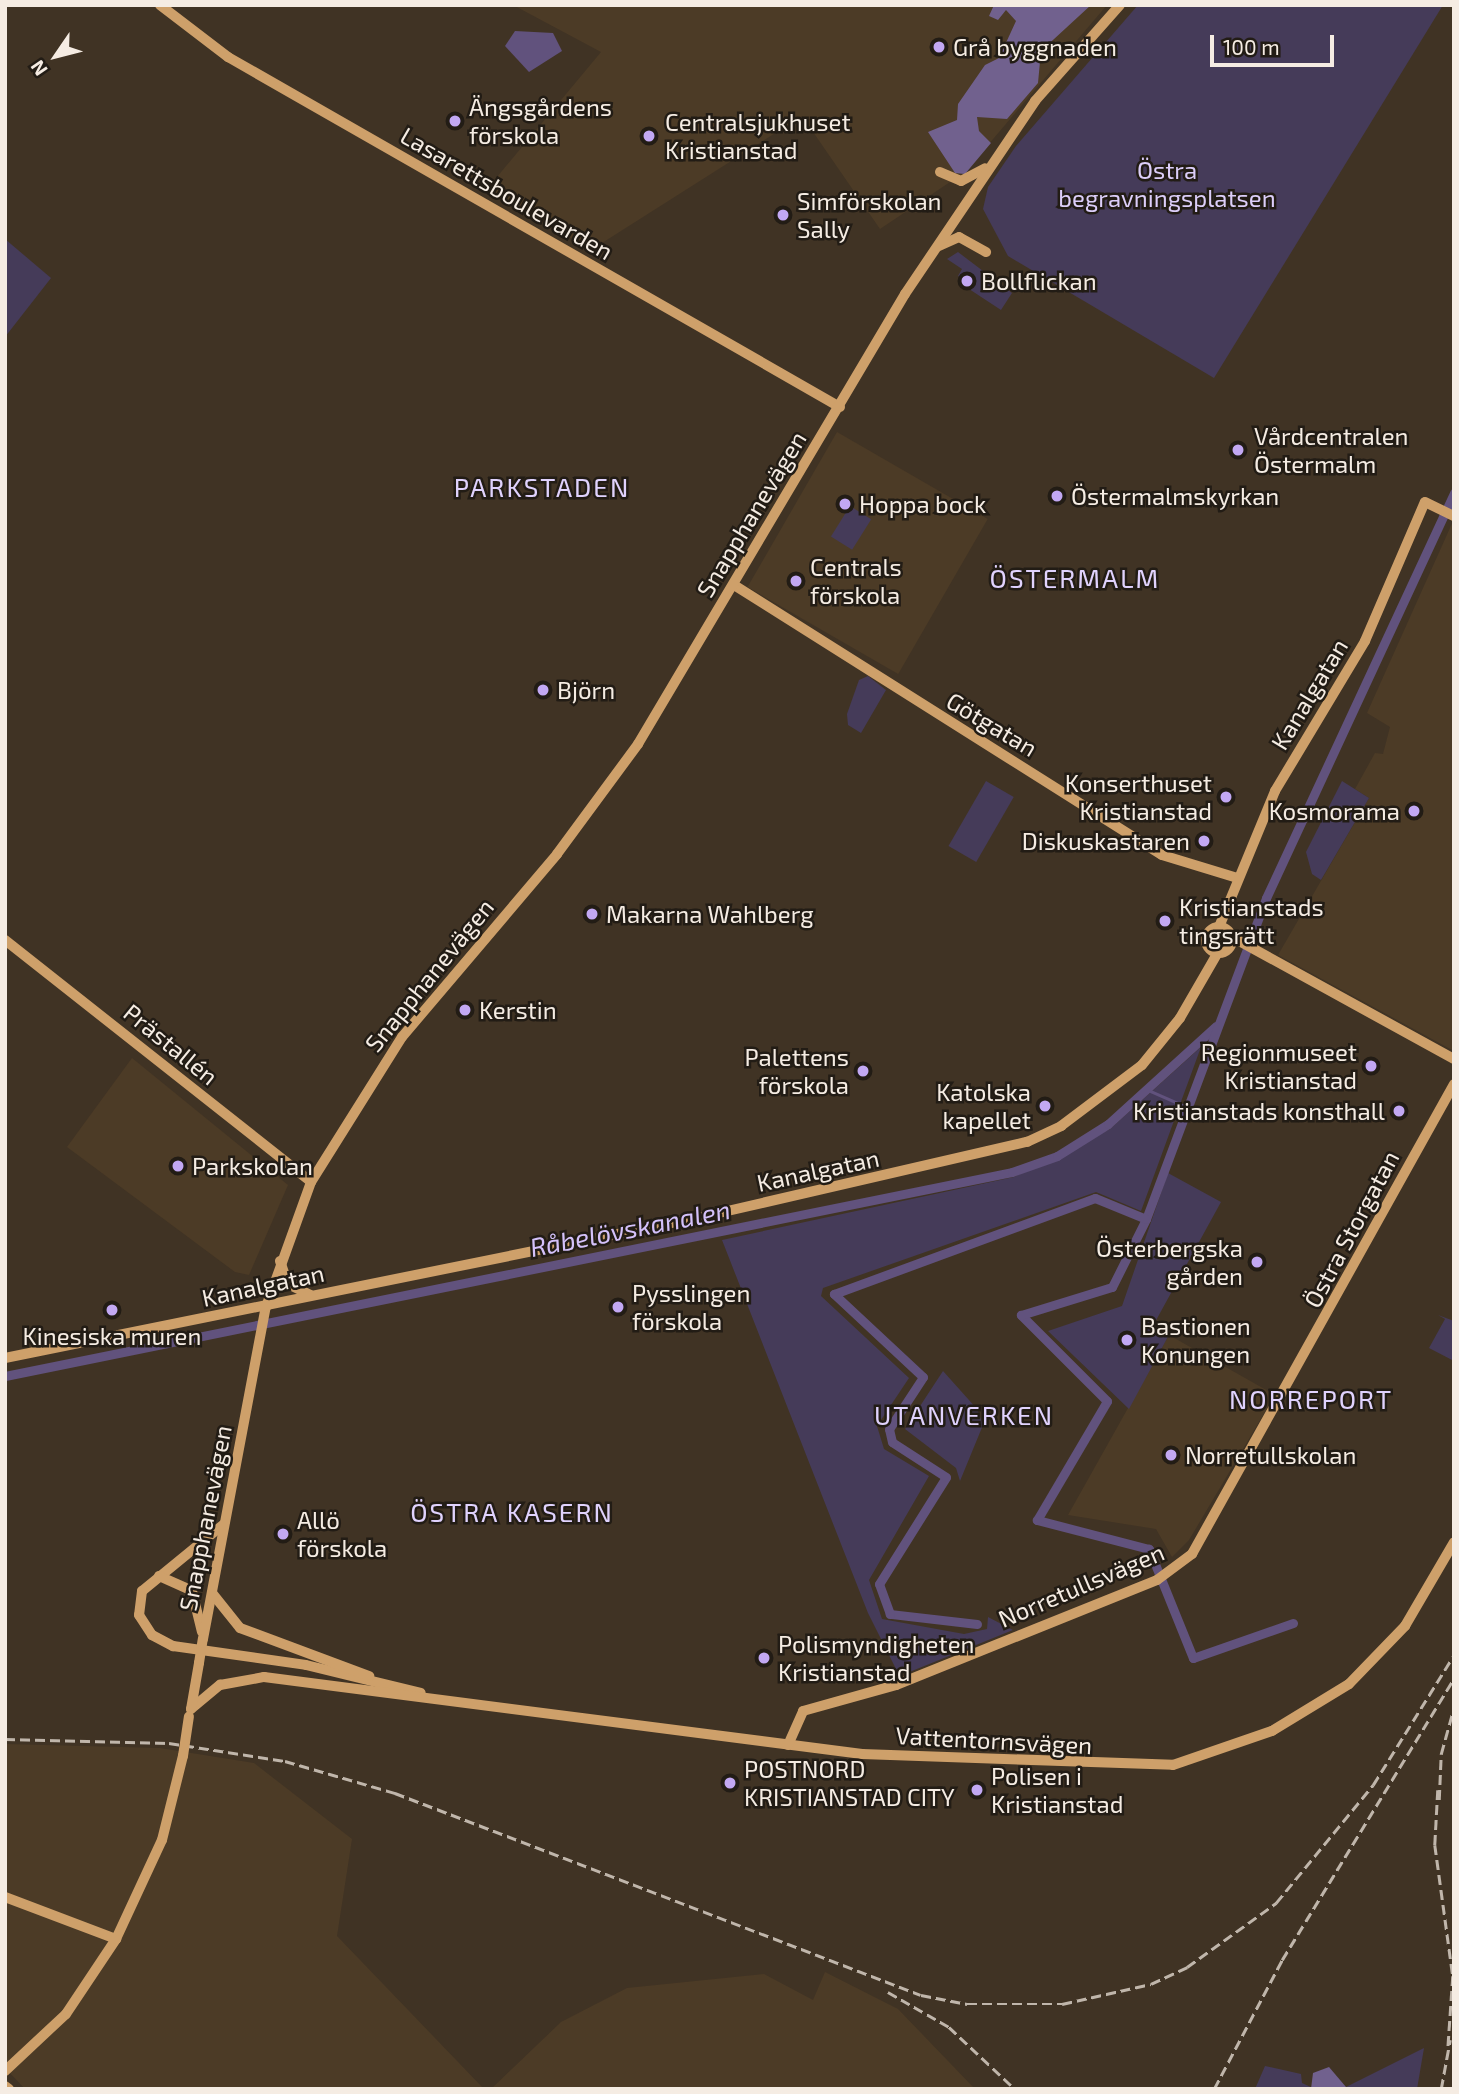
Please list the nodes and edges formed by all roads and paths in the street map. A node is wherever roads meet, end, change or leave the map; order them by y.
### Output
1 (160, 5) edge
2 (1120, 5) edge
3 (988, 166) junction
4 (940, 172) dead end
5 (933, 250) junction
6 (986, 252) dead end
7 (840, 407) junction
8 (1454, 516) edge
9 (734, 585) junction
10 (1237, 878) junction
11 (1226, 932) junction
12 (5, 940) edge
13 (1240, 947) junction
14 (1218, 951) junction
15 (1454, 1059) edge
16 (1454, 1084) edge
17 (310, 1182) junction
18 (280, 1256) junction
19 (315, 1296) junction
20 (266, 1307) junction
21 (5, 1358) edge
22 (1286, 1394) joint
23 (225, 1524) junction
24 (1454, 1542) edge
25 (159, 1576) junction
26 (212, 1593) junction
27 (203, 1639) junction
28 (328, 1671) junction
29 (371, 1678) junction
30 (366, 1691) junction
31 (442, 1700) junction
32 (190, 1713) junction
33 (788, 1745) junction
34 (5, 1896) edge
35 (116, 1939) junction
36 (5, 2071) edge

1 - 7 street, Lasarettsboulevarden
2 - 3 street, Snapphanevägen
3 - 4 street
3 - 5 street, Snapphanevägen
5 - 6 street
5 - 7 street, Snapphanevägen
7 - 9 street, Snapphanevägen
8 - 10 street, Kanalgatan
9 - 10 street, Götgatan
9 - 17 street, Snapphanevägen
10 - 11 street, Kanalgatan
11 - 13 street
11 - 14 street
11 - 14 street
12 - 17 street, Prästallén
13 - 14 street
13 - 15 street
14 - 19 street, Kanalgatan
16 - 22 street, Östra Storgatan
17 - 18 street, Snapphanevägen
18 - 19 street
18 - 20 street, Snapphanevägen
19 - 20 street, Kanalgatan
20 - 21 street, Kanalgatan
20 - 23 street, Snapphanevägen
22 - 33 street, Norretullsvägen
23 - 25 street
23 - 26 street, Snapphanevägen
24 - 33 street, Vattentornsvägen
25 - 27 street
25 - 28 street, Vattentornsvägen
26 - 27 street, Snapphanevägen
26 - 29 street
27 - 32 street, Snapphanevägen, bridge
28 - 29 street, Vattentornsvägen
28 - 30 street, Vattentornsvägen
29 - 31 street, Vattentornsvägen
30 - 31 street, Vattentornsvägen
30 - 32 street
31 - 33 street, Vattentornsvägen
32 - 35 street, Snapphanevägen, bridge
34 - 35 street
35 - 36 street, Snapphanevägen

